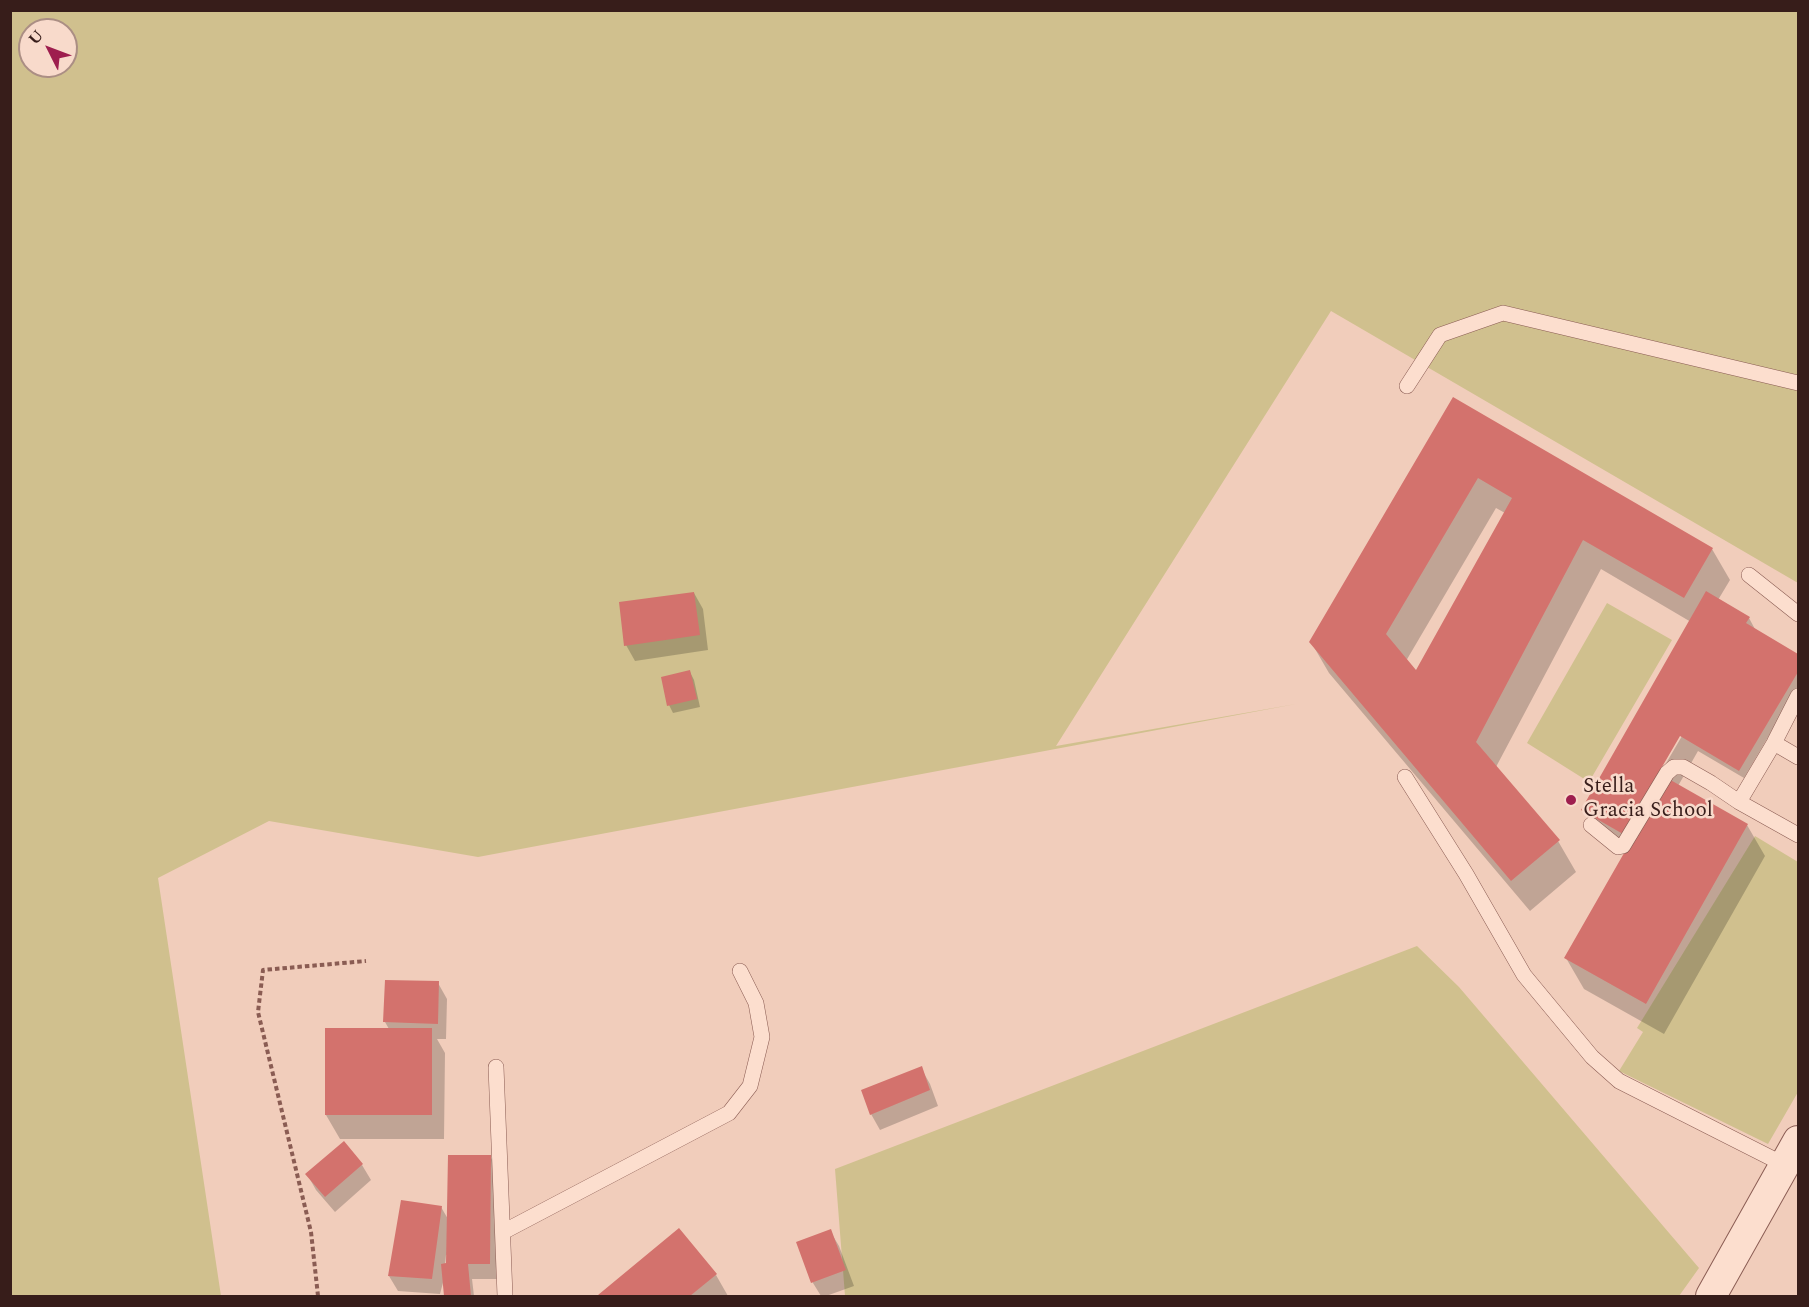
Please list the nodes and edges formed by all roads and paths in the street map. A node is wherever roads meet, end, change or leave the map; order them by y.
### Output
1 (1798, 383) edge
2 (1407, 386) dead end
3 (1749, 575) dead end
4 (1798, 614) edge
5 (1798, 696) edge
6 (1774, 743) junction
7 (1798, 757) edge
8 (1405, 777) dead end
9 (1739, 802) junction
10 (1591, 825) dead end
11 (1798, 835) edge
12 (366, 961) dead end
13 (740, 971) dead end
14 (496, 1067) dead end
15 (1792, 1153) edge
16 (503, 1232) junction
17 (318, 1296) edge
18 (506, 1296) edge
19 (1714, 1296) edge

1 - 2 lane
3 - 4 lane
5 - 6 lane
6 - 7 lane
6 - 9 lane
8 - 15 lane
9 - 10 lane
9 - 11 lane
12 - 17 path
13 - 16 lane
14 - 16 lane
15 - 19 street
16 - 18 lane

